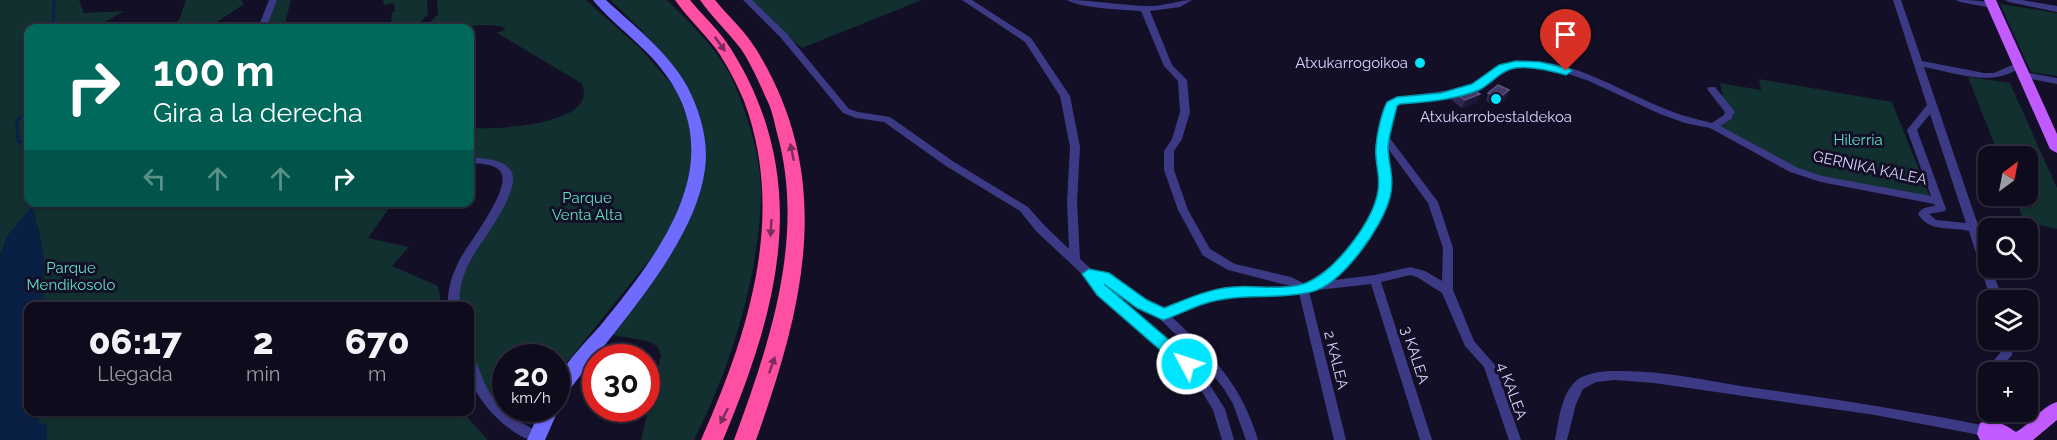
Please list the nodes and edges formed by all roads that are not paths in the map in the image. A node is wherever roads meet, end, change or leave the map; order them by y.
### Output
1 (273, 0) edge
2 (599, 0) edge
3 (681, 0) edge
4 (707, 0) edge
5 (747, 0) edge
6 (966, 0) edge
7 (1071, 0) edge
8 (1188, 0) edge
9 (1960, 0) edge
10 (2009, 0) edge
11 (1896, 2) edge
12 (1991, 3) edge
13 (1140, 5) edge
14 (2057, 9) edge
15 (264, 24) edge
16 (1918, 63) junction
17 (2021, 70) junction
18 (2056, 83) edge
19 (1712, 89) dead end
20 (1932, 105) junction
21 (1713, 126) junction
22 (1386, 139) junction
23 (2057, 149) edge
24 (474, 161) edge
25 (1938, 201) junction
26 (1974, 228) junction
27 (1076, 262) junction
28 (1089, 274) junction
29 (1375, 279) junction
30 (1306, 288) junction
31 (1447, 290) junction
32 (1994, 290) edge
33 (453, 302) edge
34 (1163, 315) junction
35 (474, 373) edge
36 (570, 377) edge
37 (2057, 409) edge
38 (544, 422) edge
39 (1990, 433) edge
40 (536, 439) edge
41 (712, 440) edge
42 (745, 440) edge
43 (1228, 440) edge
44 (1252, 440) edge
45 (1340, 440) edge
46 (1426, 440) edge
47 (1515, 440) edge
48 (1561, 440) edge
49 (2016, 440) edge

1 - 15 street
2 - 36 street
3 -> 41 highway
42 -> 4 highway
5 - 27 street
6 - 27 street
7 - 13 street
8 - 13 street
9 - 12 street
10 - 14 street
11 - 16 street
12 - 17 main road
13 - 30 street
16 - 17 street
16 - 20 street
17 - 18 street
17 - 23 main road
19 - 21 street
20 - 25 street, GERNIKA KALEA
20 - 26 street
21 - 22 street, GERNIKA KALEA
21 - 25 street, GERNIKA KALEA
22 - 30 street
22 - 31 street
24 - 33 street
25 - 26 street, GERNIKA KALEA
26 - 32 street
27 - 28 street
28 - 34 street
28 - 43 street
29 - 30 street
29 - 31 street
29 - 46 street, 3 KALEA
30 - 34 street
30 - 45 street, 2 KALEA
31 - 47 street, 4 KALEA
34 - 44 street
35 - 40 street
37 - 49 main road
38 - 40 street
39 - 48 street
39 - 49 main road

